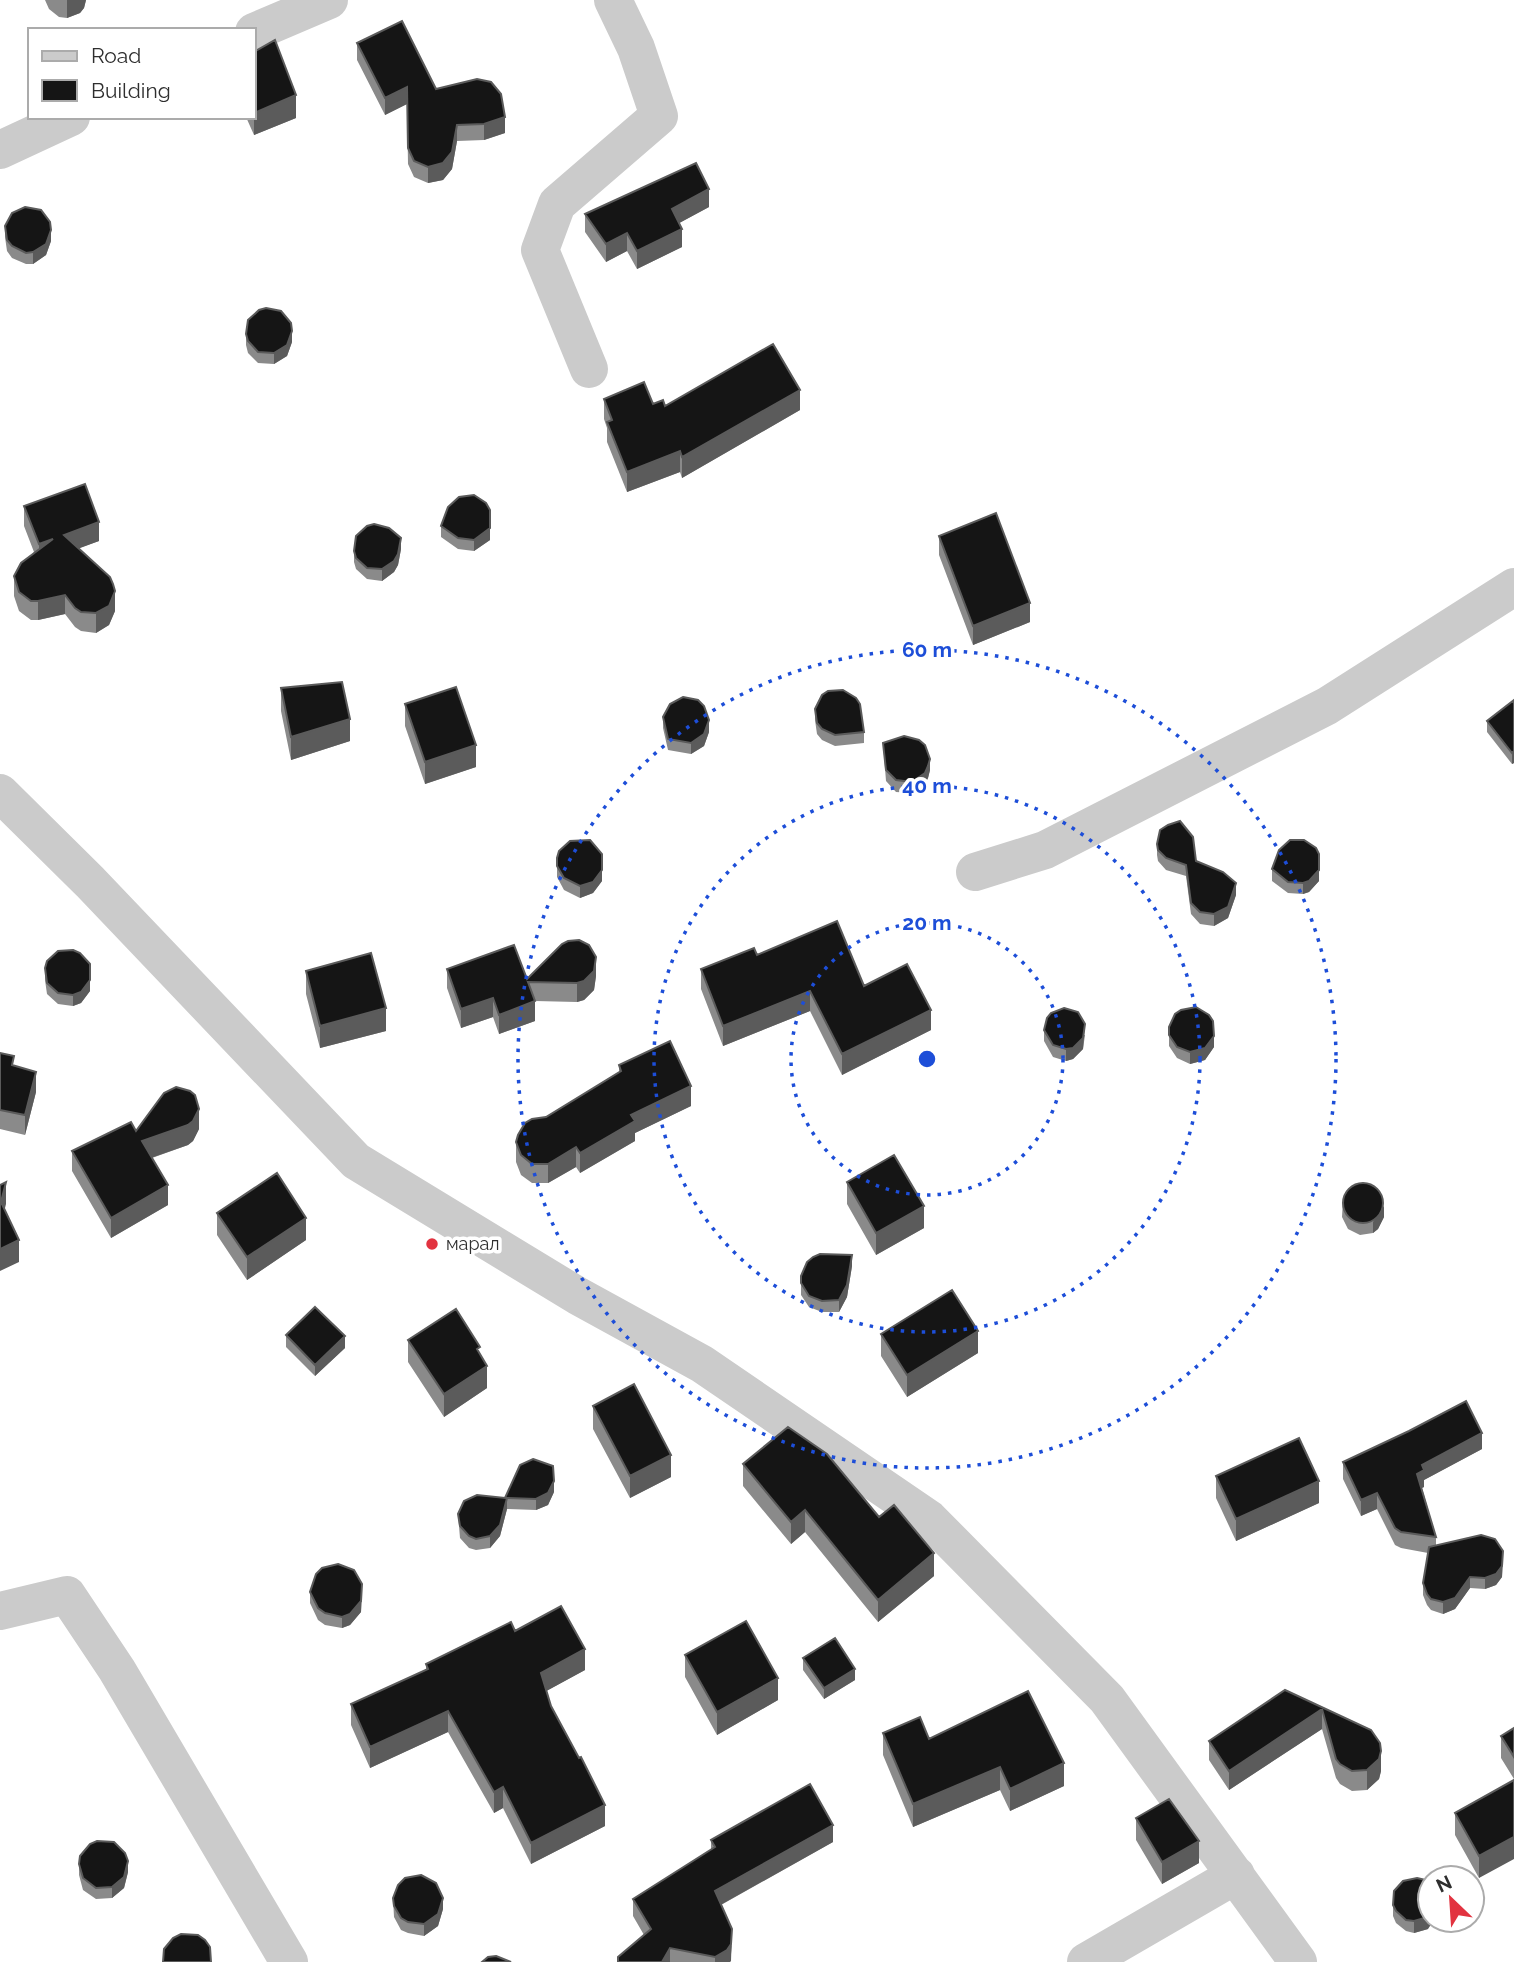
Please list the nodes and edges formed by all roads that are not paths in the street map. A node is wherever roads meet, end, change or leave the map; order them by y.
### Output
1 (329, 0) edge
2 (613, 0) edge
3 (256, 32) edge
4 (67, 119) edge
5 (0, 150) edge
6 (589, 369) dead end
7 (1514, 587) edge
8 (0, 793) edge
9 (975, 872) dead end
10 (0, 1611) edge
11 (1236, 1875) junction
12 (289, 1962) edge
13 (1086, 1962) edge
14 (1298, 1962) edge

1 - 3 street
2 - 6 street
4 - 5 street
7 - 9 street
8 - 11 street
10 - 12 street
11 - 13 street
11 - 14 street

